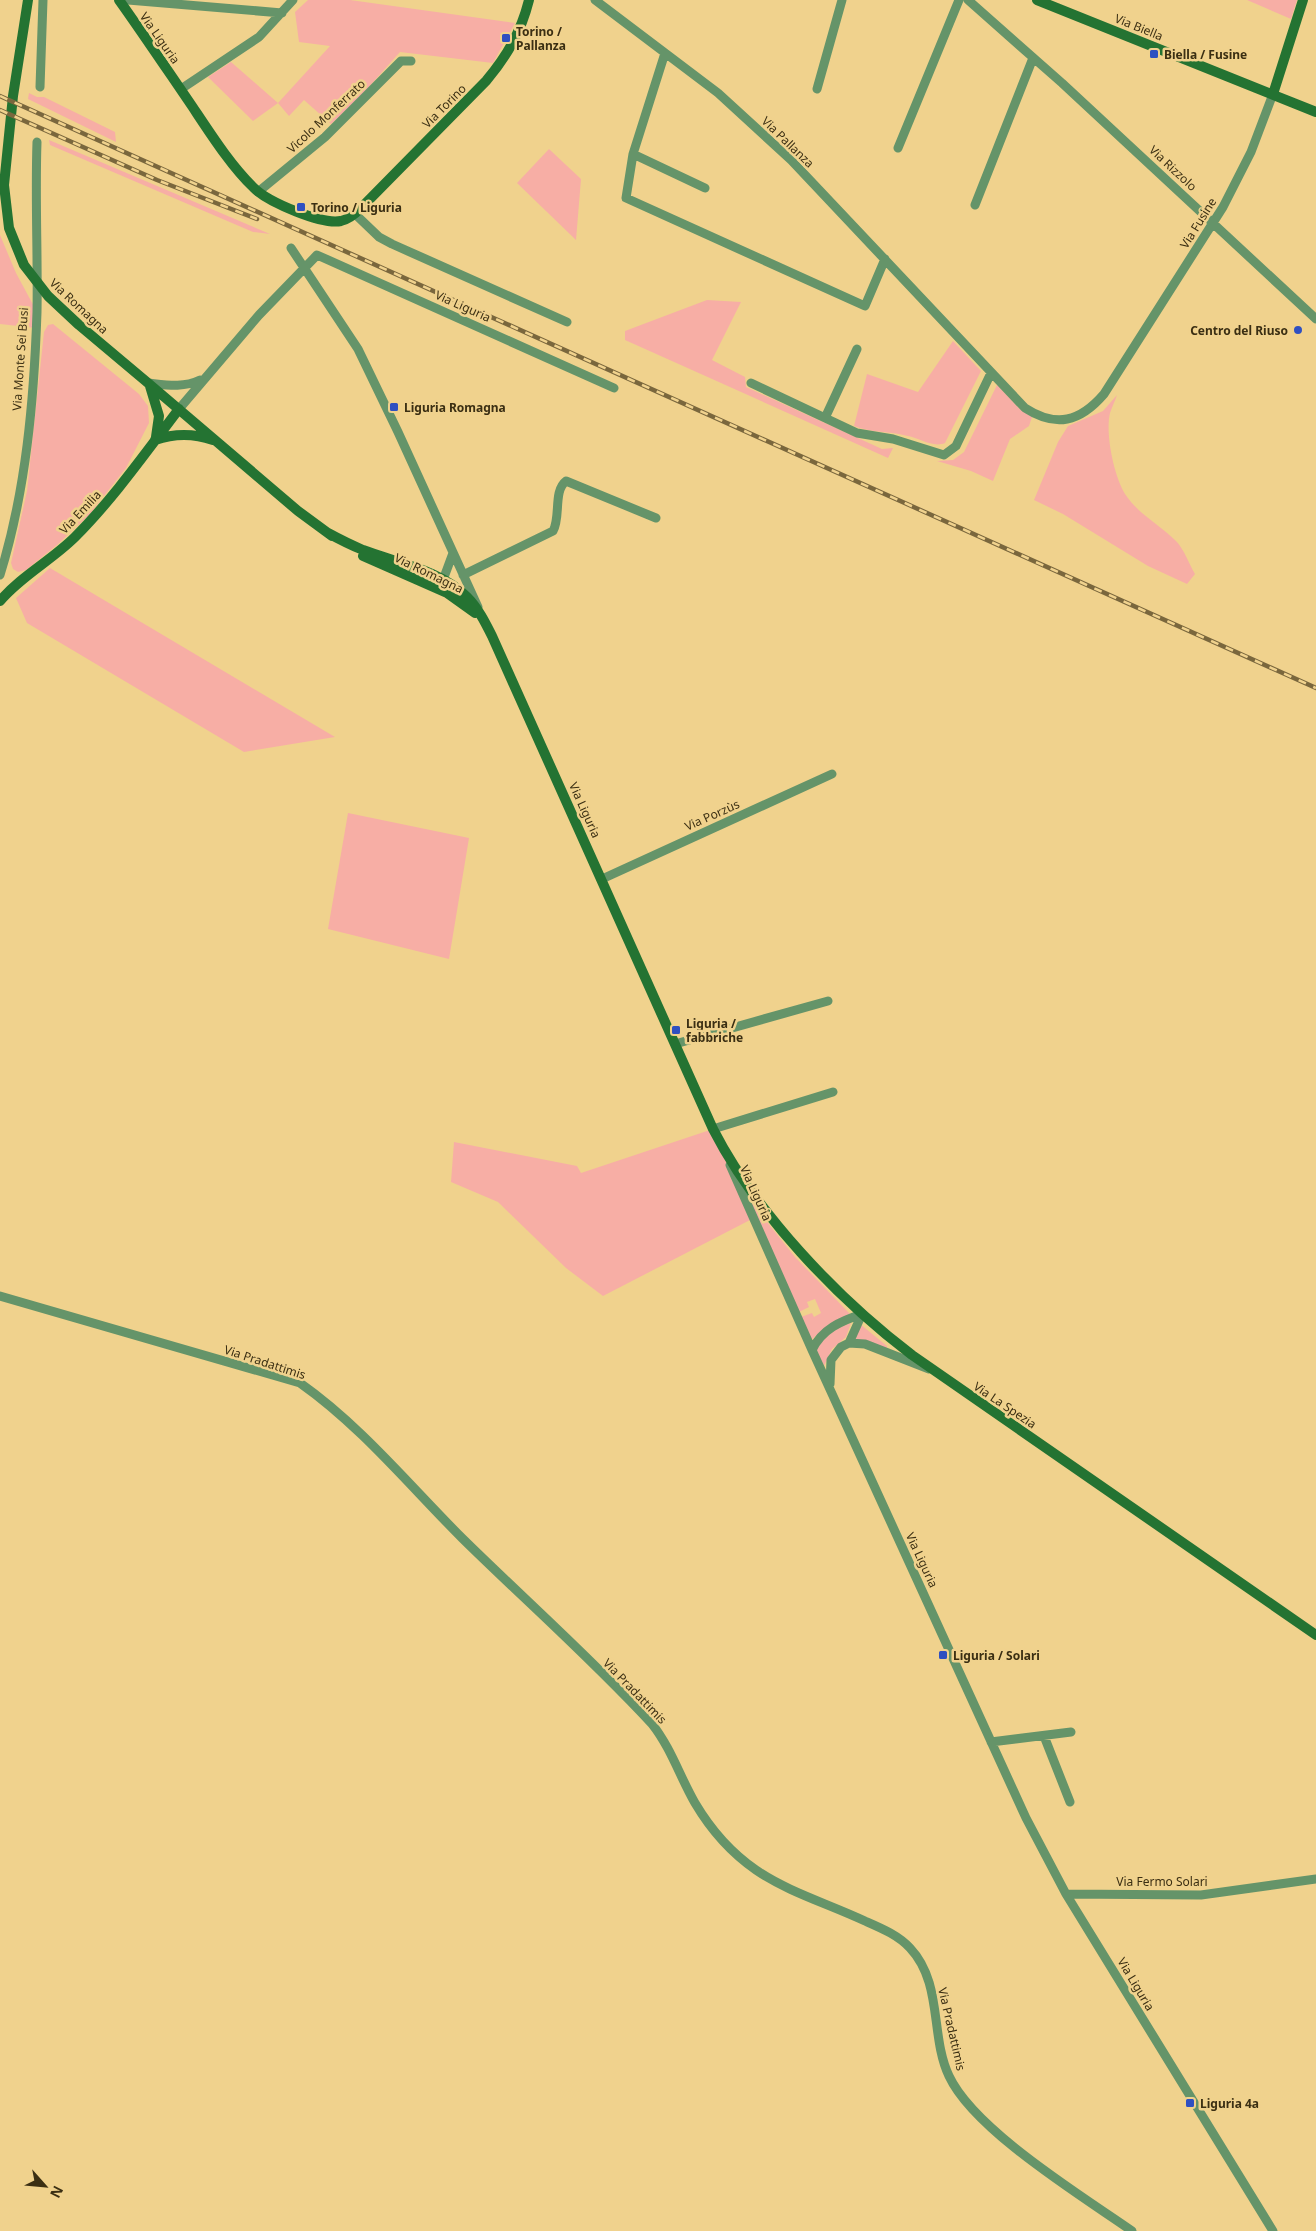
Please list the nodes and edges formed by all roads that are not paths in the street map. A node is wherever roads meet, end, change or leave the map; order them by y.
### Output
1 (28, 0) edge
2 (43, 0) edge
3 (119, 0) edge
4 (128, 0) edge
5 (293, 0) edge
6 (529, 0) edge
7 (595, 0) edge
8 (842, 0) edge
9 (959, 0) edge
10 (968, 0) edge
11 (1037, 0) edge
12 (1303, 0) edge
13 (282, 13) junction
14 (665, 53) junction
15 (1034, 58) junction
16 (411, 61) dead end
17 (40, 87) dead end
18 (817, 89) dead end
19 (181, 90) junction
20 (1273, 94) junction
21 (1316, 112) edge
22 (37, 142) dead end
23 (898, 148) dead end
24 (633, 154) junction
25 (705, 188) dead end
26 (258, 192) junction
27 (975, 205) dead end
28 (355, 214) junction
29 (1214, 223) junction
30 (291, 248) dead end
31 (885, 259) junction
32 (304, 267) junction
33 (36, 282) junction
34 (1316, 319) edge
35 (567, 322) dead end
36 (857, 349) dead end
37 (991, 373) junction
38 (203, 379) junction
39 (148, 382) junction
40 (751, 384) dead end
41 (614, 388) dead end
42 (179, 409) junction
43 (825, 418) junction
44 (1058, 421) joint
45 (155, 440) junction
46 (220, 443) junction
47 (656, 518) dead end
48 (328, 533) junction
49 (453, 553) junction
50 (0, 575) edge
51 (463, 575) junction
52 (443, 580) junction
53 (12, 589) junction
54 (0, 593) edge
55 (446, 594) junction
56 (464, 594) junction
57 (0, 602) edge
58 (485, 623) junction
59 (832, 774) dead end
60 (602, 879) junction
61 (828, 1001) dead end
62 (675, 1044) junction
63 (833, 1092) dead end
64 (713, 1129) junction
65 (723, 1149) junction
66 (0, 1296) edge
67 (862, 1314) junction
68 (849, 1343) junction
69 (812, 1350) junction
70 (934, 1371) junction
71 (831, 1389) junction
72 (1316, 1635) edge
73 (1071, 1732) dead end
74 (1044, 1736) junction
75 (991, 1742) junction
76 (1070, 1802) dead end
77 (1316, 1879) edge
78 (1066, 1894) junction
79 (1132, 2231) edge
80 (1273, 2231) edge

1 - 33 main road, Via Romagna
2 - 17 street
3 - 19 main road, Via Liguria
4 - 13 street, Via Liguria
5 - 13 street
6 - 28 main road, Via Torino
7 - 14 street, Via Pallanza
8 - 18 street
9 - 23 street
10 - 15 street, Via Rizzolo
11 - 20 main road, Via Biella
12 - 20 main road, Via Fusine
13 - 19 street
14 - 24 street
14 - 31 street, Via Pallanza
15 - 27 street
15 - 29 street, Via Rizzolo
16 - 26 street, Vicolo Monferrato
19 - 26 main road, Via Liguria
20 - 21 main road, Via Biella
20 - 29 street, Via Fusine
22 - 33 street, Via Monte Sei Busi
24 - 25 street
24 - 31 street
26 - 28 main road
28 - 35 street
29 - 34 street, Via Rizzolo
29 - 44 street, Via Fusine
30 - 32 street, Via Liguria
31 - 37 street, Via Pallanza
32 - 38 street, Via Emilia
32 - 41 street, Via Liguria
32 - 49 street, Via Liguria
33 - 39 main road, Via Romagna
33 - 50 street, Via Monte Sei Busi
36 - 43 street
37 - 43 street
37 - 44 street, Via Pallanza
38 - 39 street
38 - 42 street, Via Emilia
39 - 42 main road, Via Romagna
39 - 45 main road, Via Emilia
40 - 43 street
42 - 45 main road, Via Emilia
42 - 46 main road, Via Romagna
45 - 46 main road
45 - 53 main road, Via Emilia
46 - 48 main road, Via Romagna
47 - 51 street
48 - 52 main road, Via Romagna
48 - 55 main road, Via Romagna
49 - 51 street, Via Liguria
49 - 52 street
51 - 56 street, Via Liguria
52 - 55 street
52 - 56 main road, Via Romagna
53 - 54 main road, Via Emilia
53 - 57 main road, Via Emilia
55 - 56 main road, Via Romagna
56 - 58 main road, Via Romagna
56 - 58 street, Via Liguria
58 - 60 main road, Via Liguria
59 - 60 street, Via Porzùs
60 - 62 main road, Via Liguria
61 - 62 street
62 - 64 main road, Via Liguria
63 - 64 street
64 - 65 main road, Via Liguria
65 - 67 main road, Via La Spezia
65 - 69 street, Via Liguria
66 - 79 street, Via Pradattimis
67 - 68 street, Via Liguria
67 - 69 street
67 - 70 main road, Via La Spezia
68 - 70 street
68 - 71 street, Via Liguria
69 - 71 street, Via Liguria
70 - 72 main road, Via La Spezia
71 - 75 street, Via Liguria
73 - 74 street
74 - 75 street
74 - 76 street
75 - 78 street, Via Liguria
77 - 78 street, Via Fermo Solari
78 - 80 street, Via Liguria

